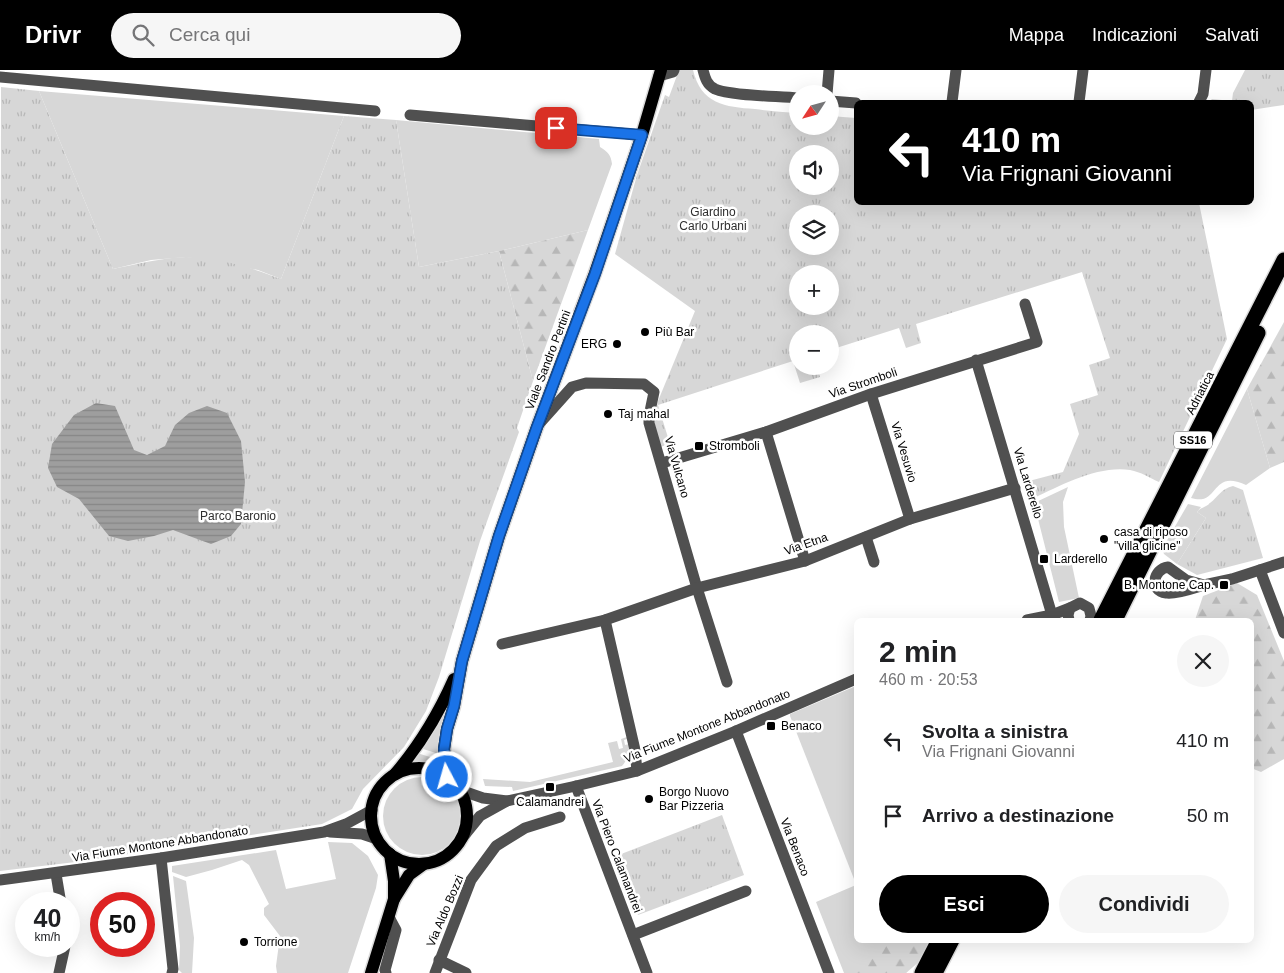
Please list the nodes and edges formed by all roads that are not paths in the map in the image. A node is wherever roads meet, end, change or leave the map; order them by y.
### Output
1 (674, 70) edge
2 (702, 70) edge
3 (829, 70) edge
4 (956, 70) edge
5 (1083, 70) edge
6 (1206, 70) edge
7 (660, 73) edge
8 (0, 77) edge
9 (828, 85) edge
10 (789, 97) edge
11 (952, 100) edge
12 (1079, 100) edge
13 (1200, 100) edge
14 (839, 102) edge
15 (854, 103) edge
16 (375, 111) dead end
17 (410, 115) dead end
18 (642, 135) junction
19 (1284, 260) edge
20 (1284, 282) edge
21 (1025, 304) dead end
22 (976, 360) junction
23 (871, 394) junction
24 (537, 427) junction
25 (766, 432) junction
26 (662, 463) junction
27 (1015, 488) junction
28 (910, 519) junction
29 (866, 537) junction
30 (806, 561) junction
31 (874, 562) dead end
32 (1284, 562) edge
33 (1260, 570) junction
34 (1204, 585) dead end
35 (697, 588) junction
36 (1070, 614) edge
37 (1052, 615) junction
38 (1038, 618) edge
39 (1060, 618) edge
40 (1090, 618) edge
41 (1102, 618) edge
42 (1116, 618) edge
43 (605, 620) junction
44 (1284, 632) edge
45 (502, 644) dead end
46 (462, 661) junction
47 (854, 680) edge
48 (727, 682) dead end
49 (736, 731) junction
50 (636, 771) junction
51 (393, 776) junction
52 (447, 777) junction
53 (576, 786) junction
54 (460, 790) junction
55 (507, 801) junction
56 (372, 810) junction
57 (560, 817) dead end
58 (324, 832) junction
59 (463, 837) junction
60 (377, 839) junction
61 (390, 854) junction
62 (161, 858) junction
63 (424, 864) junction
64 (56, 874) junction
65 (0, 880) edge
66 (59, 892) edge
67 (746, 892) dead end
68 (394, 899) junction
69 (388, 917) junction
70 (633, 935) junction
71 (937, 943) edge
72 (950, 943) edge
73 (63, 957) edge
74 (439, 960) junction
75 (60, 973) edge
76 (172, 973) edge
77 (371, 973) edge
78 (386, 973) edge
79 (435, 973) edge
80 (466, 973) edge
81 (647, 973) edge
82 (829, 973) edge
83 (922, 973) edge
84 (935, 973) edge

1 - 7 street
2 - 10 street
3 - 9 street
4 - 11 street
5 - 12 street
6 - 13 street
7 - 18 main road, Viale Sandro Pertini
8 - 16 street
14 - 15 street
17 - 18 street
18 - 24 main road, Viale Sandro Pertini
19 - 41 highway, Adriatica / SS16
20 - 42 highway, Adriatica / SS16
21 - 22 street, Via Stromboli
22 - 23 street, Via Stromboli
22 - 27 street, Via Larderello
23 - 25 street, Via Stromboli
23 - 28 street, Via Vesuvio
24 - 26 street, Via Vulcano
24 - 46 main road, Viale Sandro Pertini
25 - 26 street, Via Stromboli
25 - 30 street
26 - 35 street, Via Vulcano
27 - 28 street, Via Etna
27 - 37 street, Via Larderello
28 - 29 street, Via Etna
29 - 30 street, Via Etna
29 - 31 street
30 - 35 street, Via Etna
32 - 33 street
33 - 34 street
33 - 44 street
35 - 43 street, Via Etna
35 - 48 street, Via Vulcano
36 - 37 street
36 - 40 street
37 - 38 street
37 - 39 street
43 - 45 street, Via Etna
43 - 50 street
46 - 51 main road, Viale Sandro Pertini
46 - 52 main road, Viale Sandro Pertini
47 - 49 street, Via Fiume Montone Abbandonato
49 - 50 street, Via Fiume Montone Abbandonato
49 - 82 street, Via Benaco
50 - 53 street, Via Fiume Montone Abbandonato
51 - 52 main road
51 - 56 main road
52 - 54 main road
53 - 55 street, Via Fiume Montone Abbandonato
53 - 70 street, Via Piero Calamandrei
54 - 55 street, Via Fiume Montone Abbandonato
54 - 59 main road
55 - 59 street, Via Fiume Montone Abbandonato
56 - 58 street, Via Fiume Montone Abbandonato
56 - 60 main road
57 - 74 street, Via Aldo Bozzi
58 - 60 street, Via Fiume Montone Abbandonato
58 - 62 street, Via Fiume Montone Abbandonato
59 - 63 main road
60 - 61 main road
61 - 63 main road
61 - 68 main road
62 - 64 street, Via Fiume Montone Abbandonato
62 - 76 street
63 - 68 main road
64 - 65 street, Via Fiume Montone Abbandonato
64 - 66 street
67 - 70 street
68 - 69 main road
69 - 77 main road
69 - 78 street
70 - 81 street, Via Piero Calamandrei
71 - 83 highway
72 - 84 highway
73 - 75 street
74 - 79 street, Via Aldo Bozzi
74 - 80 street

